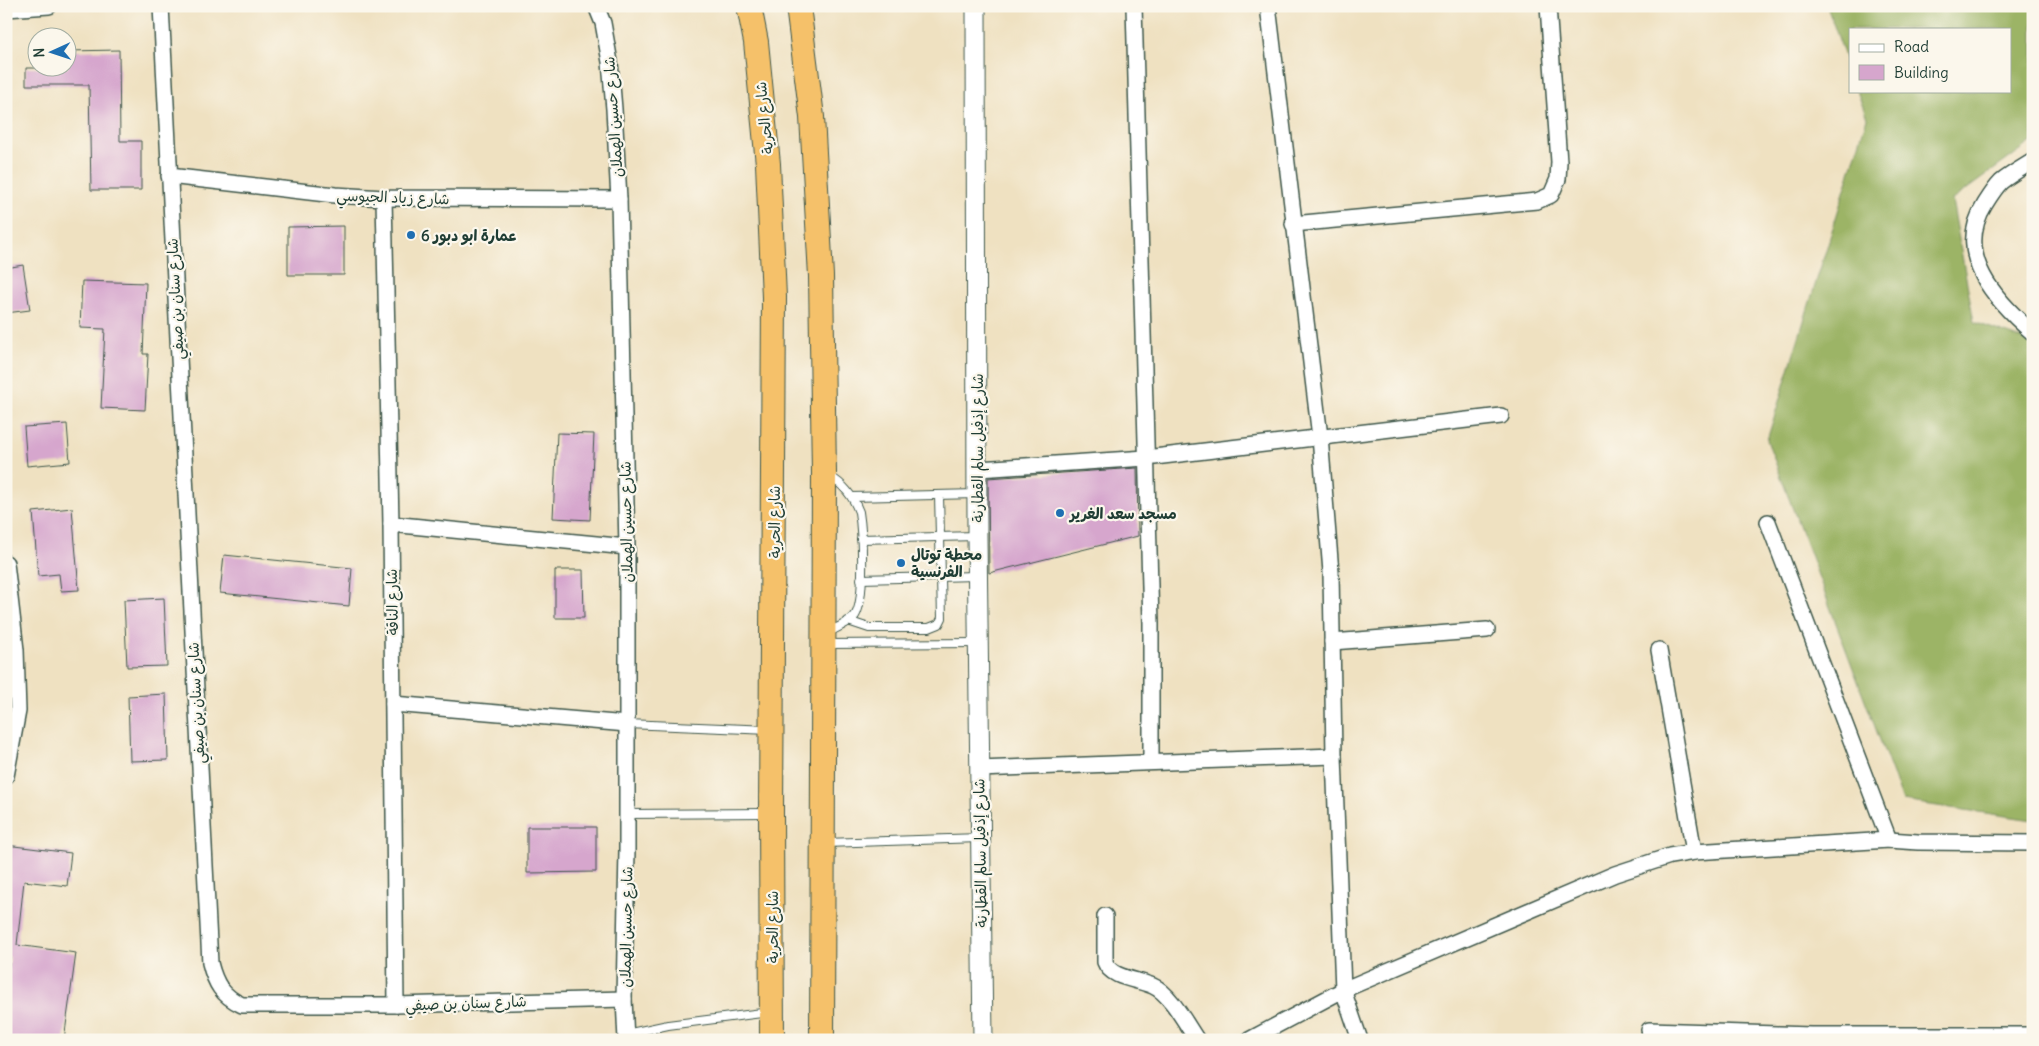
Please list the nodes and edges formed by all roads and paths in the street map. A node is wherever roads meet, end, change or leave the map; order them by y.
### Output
1 (49, 6) edge
2 (161, 6) edge
3 (596, 6) edge
4 (749, 6) edge
5 (798, 6) edge
6 (976, 6) edge
7 (1134, 6) edge
8 (1268, 6) edge
9 (1548, 6) edge
10 (6, 9) edge
11 (2033, 161) edge
12 (169, 176) junction
13 (384, 198) junction
14 (619, 199) junction
15 (1293, 224) junction
16 (2033, 333) edge
17 (1501, 416) dead end
18 (1320, 437) junction
19 (1146, 458) junction
20 (978, 469) junction
21 (824, 473) junction
22 (978, 494) junction
23 (938, 495) junction
24 (852, 497) junction
25 (1768, 522) dead end
26 (391, 524) junction
27 (977, 536) junction
28 (940, 537) junction
29 (861, 539) junction
30 (626, 547) junction
31 (6, 563) edge
32 (978, 576) junction
33 (940, 577) junction
34 (861, 579) junction
35 (848, 621) junction
36 (1487, 630) dead end
37 (824, 640) junction
38 (1332, 642) junction
39 (978, 643) junction
40 (1659, 650) dead end
41 (393, 704) junction
42 (627, 724) junction
43 (772, 730) junction
44 (1334, 756) junction
45 (1151, 762) junction
46 (979, 769) junction
47 (7, 774) edge
48 (771, 813) junction
49 (626, 814) junction
50 (980, 838) junction
51 (1889, 840) junction
52 (823, 843) junction
53 (2033, 844) edge
54 (1694, 852) junction
55 (1105, 916) dead end
56 (1343, 990) junction
57 (624, 999) junction
58 (396, 1005) junction
59 (772, 1012) junction
60 (1649, 1030) dead end
61 (2033, 1034) edge
62 (626, 1037) edge
63 (1811, 1038) edge
64 (772, 1040) edge
65 (822, 1040) edge
66 (983, 1040) edge
67 (1198, 1040) edge
68 (1248, 1040) edge
69 (1360, 1040) edge

1 - 10 street
2 - 12 street, شارع سنان بن صيفي
3 - 14 street, شارع حسين الهملان
4 - 43 highway, شارع الحرية
5 - 21 highway
6 - 20 street, شارع إذفيل سالم القطارنة
7 - 19 street
8 - 15 street
9 - 15 street
11 - 16 street
12 - 13 street, شارع زياد الجيوسي
12 - 58 street, شارع سنان بن صيفي
13 - 14 street, شارع زياد الجيوسي
13 - 26 street, شارع الناقة
14 - 30 street, شارع حسين الهملان
15 - 18 street
17 - 18 street
18 - 19 street
18 - 38 street
19 - 20 street
19 - 45 street
20 - 22 street, شارع إذفيل سالم القطارنة
21 - 24 lane
21 - 37 highway
22 - 23 lane
22 - 27 street, شارع إذفيل سالم القطارنة
23 - 24 lane
23 - 28 lane
24 - 29 lane
25 - 51 street
26 - 30 street
26 - 41 street, شارع الناقة
27 - 28 lane
27 - 32 street, شارع إذفيل سالم القطارنة
28 - 29 lane
28 - 33 lane
29 - 34 lane
30 - 42 street, شارع حسين الهملان
31 - 47 street
32 - 33 lane
32 - 39 street, شارع إذفيل سالم القطارنة
33 - 34 lane
33 - 35 lane
34 - 35 lane
35 - 37 lane
36 - 38 street
37 - 39 lane
37 - 52 highway
38 - 44 street
39 - 46 street, شارع إذفيل سالم القطارنة
40 - 54 street
41 - 42 street
41 - 58 street, شارع الناقة
42 - 43 lane
42 - 49 street, شارع حسين الهملان
43 - 48 highway, شارع الحرية
44 - 45 street
44 - 56 street
45 - 46 street
46 - 50 street, شارع إذفيل سالم القطارنة
48 - 49 lane
48 - 59 highway, شارع الحرية
49 - 57 street, شارع حسين الهملان
50 - 52 lane
50 - 66 street, شارع إذفيل سالم القطارنة
51 - 53 street
51 - 54 street
52 - 65 highway
54 - 56 street
55 - 67 street
56 - 68 street
56 - 69 street
57 - 58 street, شارع سنان بن صيفي
57 - 62 street, شارع حسين الهملان
59 - 62 lane
59 - 64 highway, شارع الحرية
60 - 63 street
61 - 63 street

